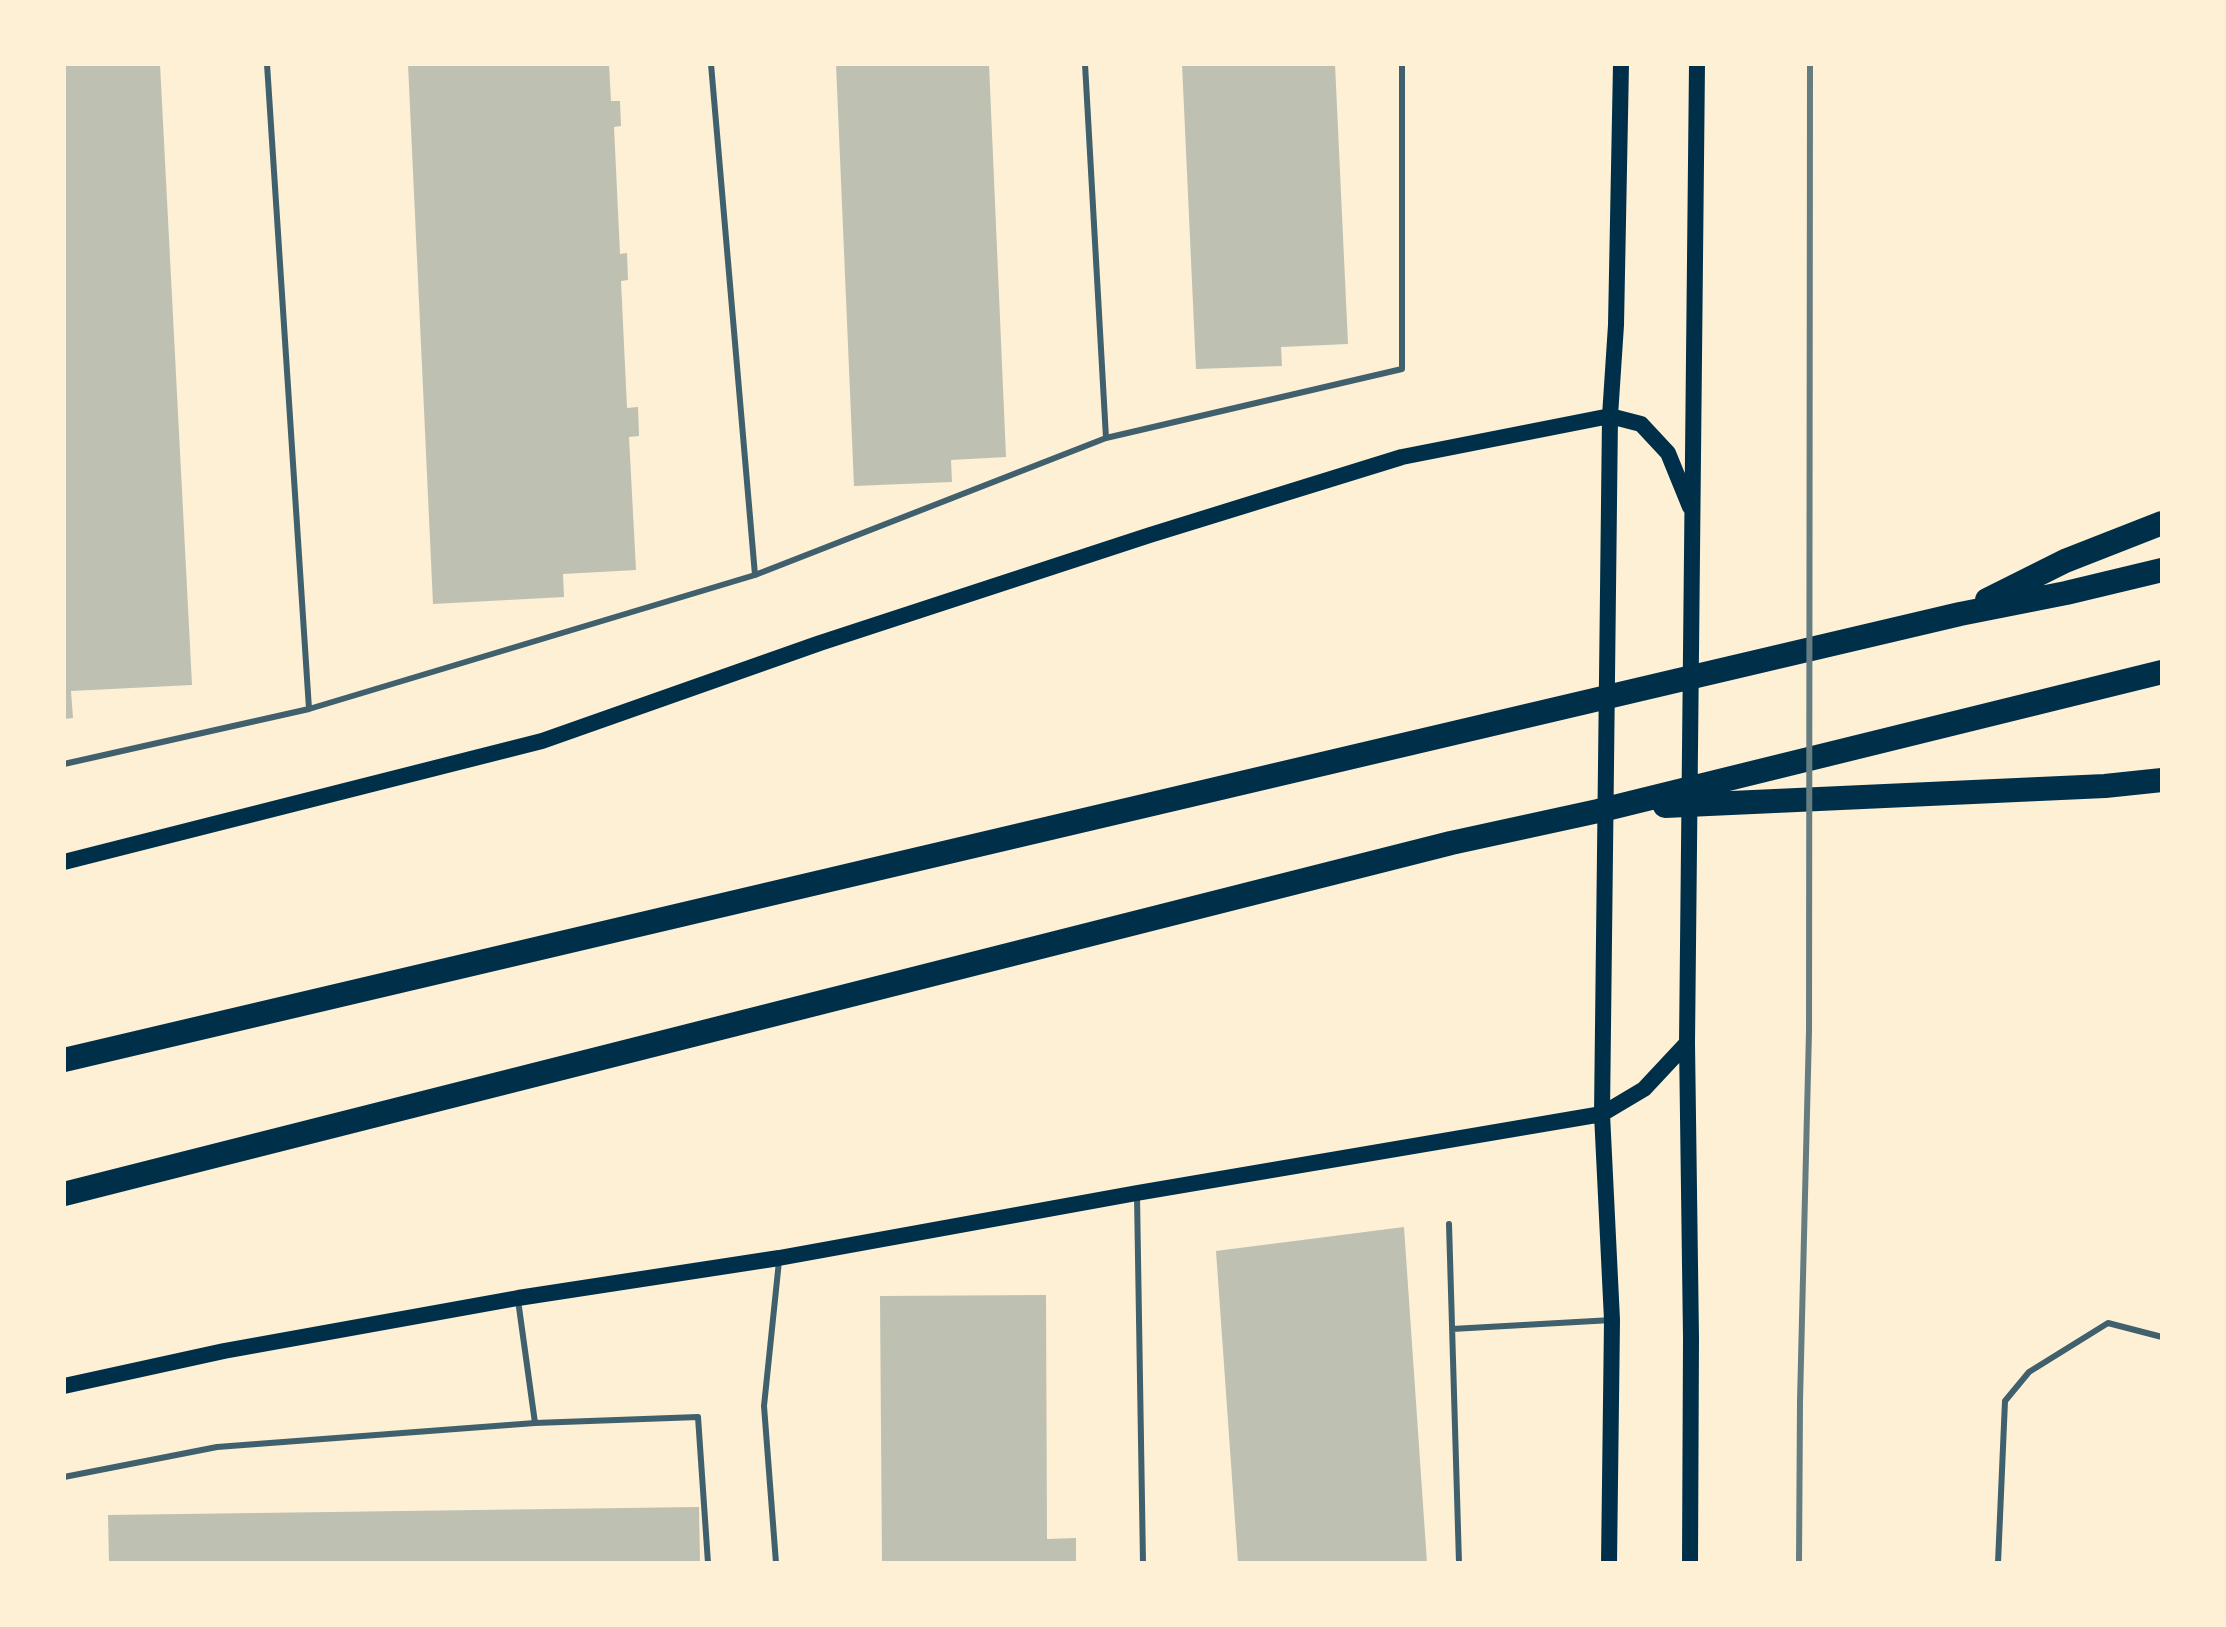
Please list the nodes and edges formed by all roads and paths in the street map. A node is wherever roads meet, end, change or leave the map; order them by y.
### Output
1 (267, 64) edge
2 (711, 64) edge
3 (1085, 64) edge
4 (1402, 64) edge
5 (1621, 64) edge
6 (1697, 64) edge
7 (1610, 416) junction
8 (1106, 438) junction
9 (1690, 507) junction
10 (2162, 523) edge
11 (2162, 570) edge
12 (755, 575) junction
13 (1960, 614) junction
14 (2162, 672) edge
15 (309, 709) junction
16 (64, 764) edge
17 (2162, 780) edge
18 (1598, 811) junction
19 (64, 862) edge
20 (1687, 1043) junction
21 (64, 1060) edge
22 (1602, 1114) junction
23 (1137, 1193) junction
24 (64, 1194) edge
25 (1449, 1224) dead end
26 (779, 1258) junction
27 (518, 1298) junction
28 (1612, 1320) junction
29 (1452, 1329) junction
30 (2162, 1337) edge
31 (64, 1386) edge
32 (535, 1423) junction
33 (64, 1477) edge
34 (708, 1563) edge
35 (776, 1563) edge
36 (1143, 1563) edge
37 (1459, 1563) edge
38 (1609, 1563) edge
39 (1690, 1563) edge
40 (1998, 1563) edge

1 - 15 lane
2 - 12 lane
3 - 8 lane
4 - 8 lane
5 - 7 main road
6 - 9 main road
7 - 9 main road
7 - 19 main road
7 - 22 main road
8 - 12 lane
9 - 20 main road
10 - 13 highway
11 - 13 highway
12 - 15 lane
13 - 21 highway
14 - 18 highway
15 - 16 lane
17 - 18 highway
18 - 24 highway
20 - 22 main road
20 - 39 main road
22 - 23 main road
22 - 28 main road
23 - 26 main road
23 - 36 lane
25 - 29 lane
26 - 27 main road
26 - 35 lane
27 - 31 main road
27 - 32 lane
28 - 29 lane
28 - 38 main road
29 - 37 lane
30 - 40 lane
32 - 33 lane
32 - 34 lane

